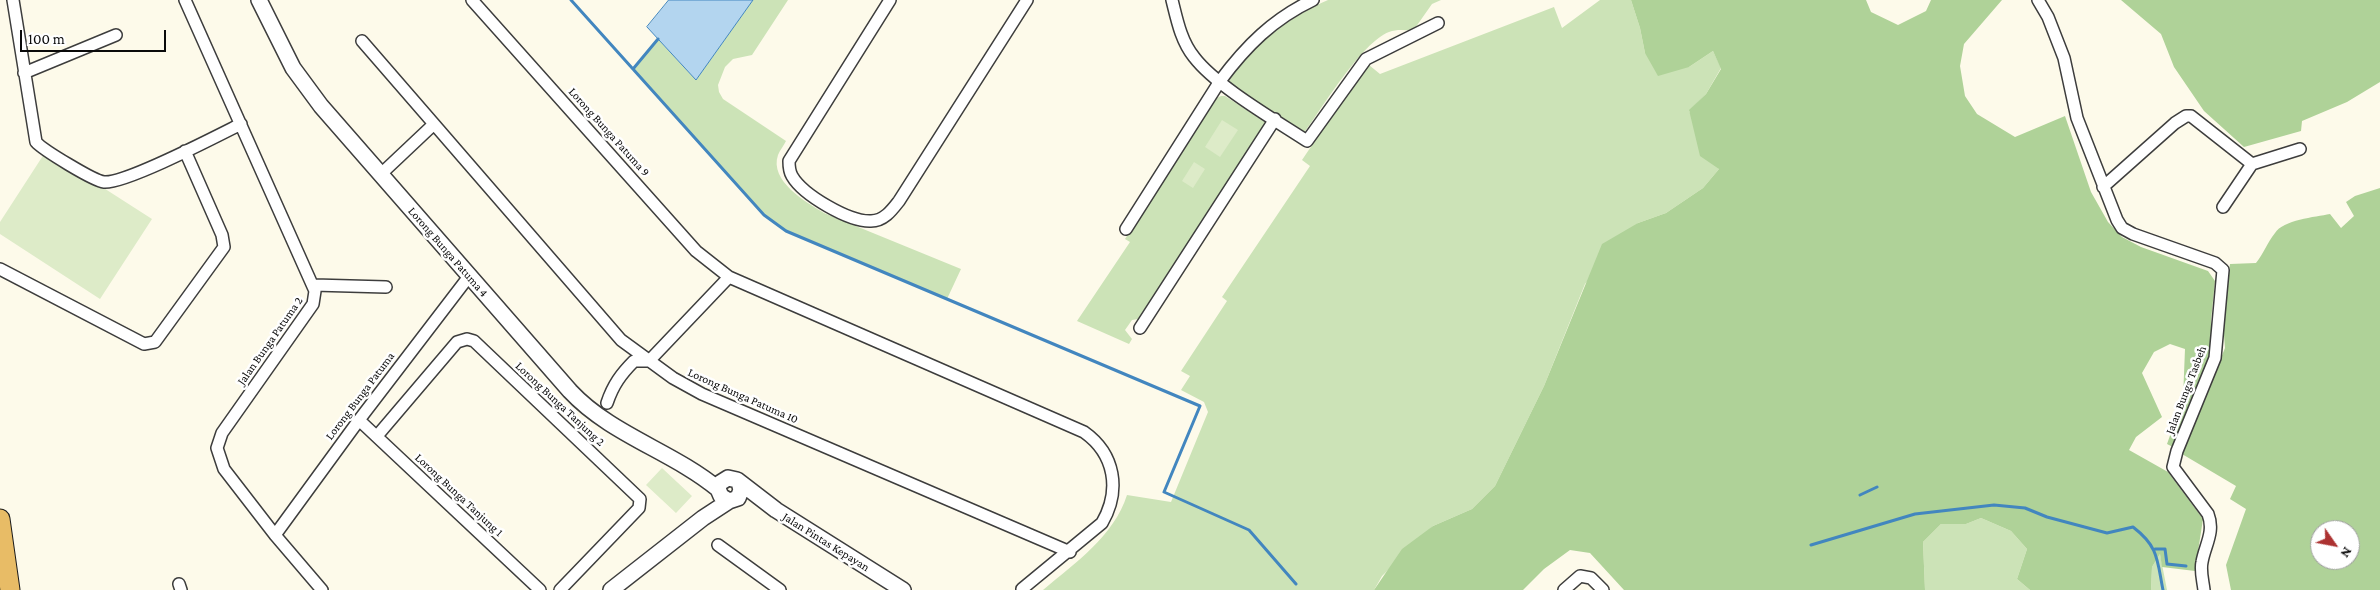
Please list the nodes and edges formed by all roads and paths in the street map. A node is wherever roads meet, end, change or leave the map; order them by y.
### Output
1 (13, 0) edge
2 (185, 0) edge
3 (259, 0) edge
4 (472, 0) edge
5 (890, 0) edge
6 (1027, 0) edge
7 (1172, 0) edge
8 (1313, 0) edge
9 (2038, 0) edge
10 (1438, 23) dead end
11 (116, 35) dead end
12 (362, 41) dead end
13 (24, 73) junction
14 (1220, 81) junction
15 (1275, 119) junction
16 (241, 124) junction
17 (434, 124) junction
18 (2300, 149) dead end
19 (185, 151) junction
20 (2252, 164) junction
21 (381, 174) junction
22 (2103, 187) junction
23 (2223, 207) dead end
24 (1126, 229) dead end
25 (0, 269) edge
26 (470, 275) junction
27 (729, 277) junction
28 (314, 285) junction
29 (386, 287) dead end
30 (1140, 328) dead end
31 (649, 361) junction
32 (607, 403) dead end
33 (359, 420) junction
34 (376, 436) junction
35 (680, 462) junction
36 (735, 480) junction
37 (726, 496) junction
38 (776, 510) junction
39 (0, 519) edge
40 (274, 535) junction
41 (718, 545) dead end
42 (1070, 552) junction
43 (1022, 589) edge
44 (10, 590) edge
45 (322, 590) edge
46 (540, 590) edge
47 (560, 590) edge
48 (611, 590) edge
49 (780, 590) edge
50 (902, 590) edge
51 (1564, 590) edge
52 (1603, 590) edge
53 (2204, 590) edge

1 - 13 street
2 - 16 street, Jalan Bunga Patuma 2
3 - 21 street, Lorong Bunga Patuma 4
4 - 27 street, Lorong Bunga Patuma 9
5 - 6 street
7 - 14 street
8 - 14 street
9 - 22 street, Jalan Bunga Tasbeh
10 - 15 street
11 - 13 street
12 - 17 street, Lorong Bunga Patuma 10
13 - 19 street
14 - 15 street
14 - 24 street
15 - 30 street
16 - 19 street
16 - 28 street, Jalan Bunga Patuma 2
17 - 21 street
17 - 31 street, Lorong Bunga Patuma 10
18 - 20 street
19 - 25 street
20 - 22 street
20 - 23 street
21 - 26 street, Lorong Bunga Patuma 4
22 - 53 street, Jalan Bunga Tasbeh
26 - 33 street, Lorong Bunga Patuma
26 - 35 street, Lorong Bunga Patuma 4
27 - 31 street
27 - 42 street, Lorong Bunga Patuma 9
28 - 29 street
28 - 40 street, Jalan Bunga Patuma 2
31 - 32 street
31 - 42 street, Lorong Bunga Patuma 10
33 - 34 street, Lorong Bunga Tanjung 1
33 - 40 street, Lorong Bunga Patuma
34 - 46 street, Lorong Bunga Tanjung 1
34 - 47 street, Lorong Bunga Tanjung 2
35 - 36 street
35 - 37 street
36 - 37 street
36 - 37 street
36 - 38 street, Jalan Pintas Kepayan
37 - 38 street, Jalan Pintas Kepayan
37 - 48 street
38 - 50 street, Jalan Pintas Kepayan
39 - 44 highway
40 - 45 street, Jalan Bunga Patuma 2
41 - 49 street
42 - 43 street, Lorong Bunga Patuma 9
51 - 52 street

